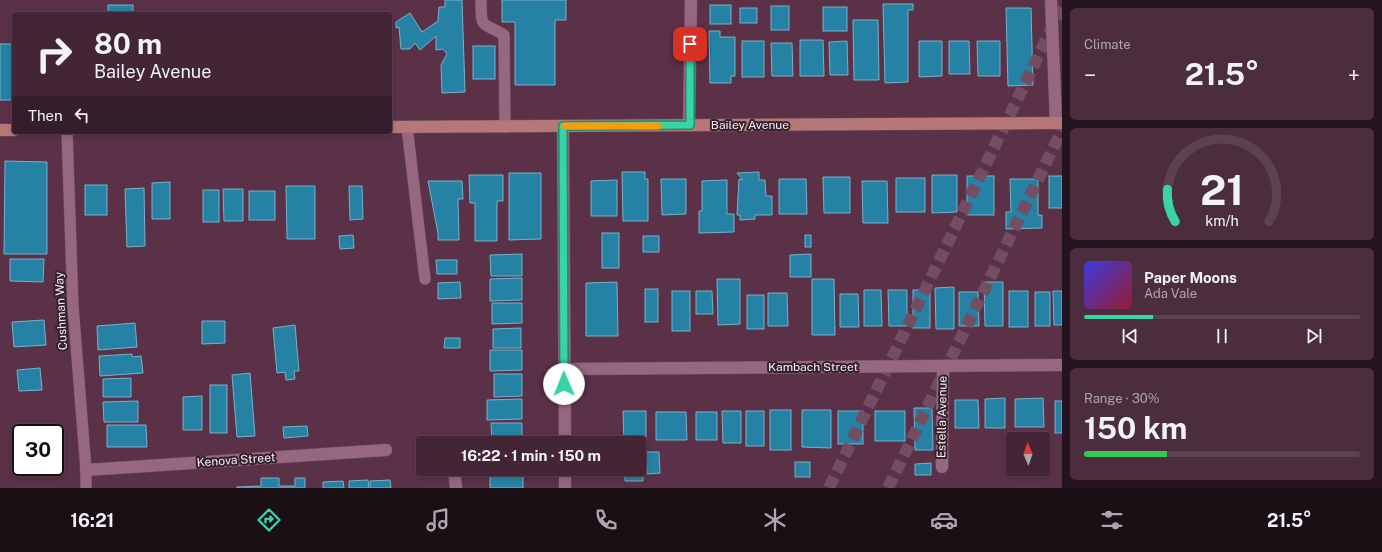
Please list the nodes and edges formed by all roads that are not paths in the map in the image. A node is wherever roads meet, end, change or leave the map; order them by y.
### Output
1 (481, 0) edge
2 (691, 0) edge
3 (1051, 0) edge
4 (1059, 123) edge
5 (690, 125) junction
6 (563, 126) junction
7 (392, 127) edge
8 (407, 127) junction
9 (505, 127) junction
10 (0, 130) edge
11 (12, 130) edge
12 (67, 134) edge
13 (425, 279) dead end
14 (1062, 365) edge
15 (943, 366) junction
16 (564, 369) junction
17 (565, 436) edge
18 (386, 450) dead end
19 (942, 467) dead end
20 (86, 470) junction
21 (455, 476) edge
22 (565, 476) edge
23 (86, 488) edge
24 (456, 488) edge
25 (565, 488) edge

1 - 9 lane
2 - 5 street
3 - 4 street
4 - 5 street, Bailey Avenue
5 - 6 street, Bailey Avenue
6 - 9 street, Bailey Avenue
6 - 16 street
7 - 8 street, Bailey Avenue
8 - 9 street, Bailey Avenue
8 - 13 lane
10 - 11 street
12 - 20 lane, Cushman Way
14 - 15 street, Kambach Street
15 - 16 street, Kambach Street
15 - 19 street, Estella Avenue
16 - 17 street
18 - 20 street, Kenova Street
20 - 23 lane, Cushman Way
21 - 24 street
22 - 25 street

